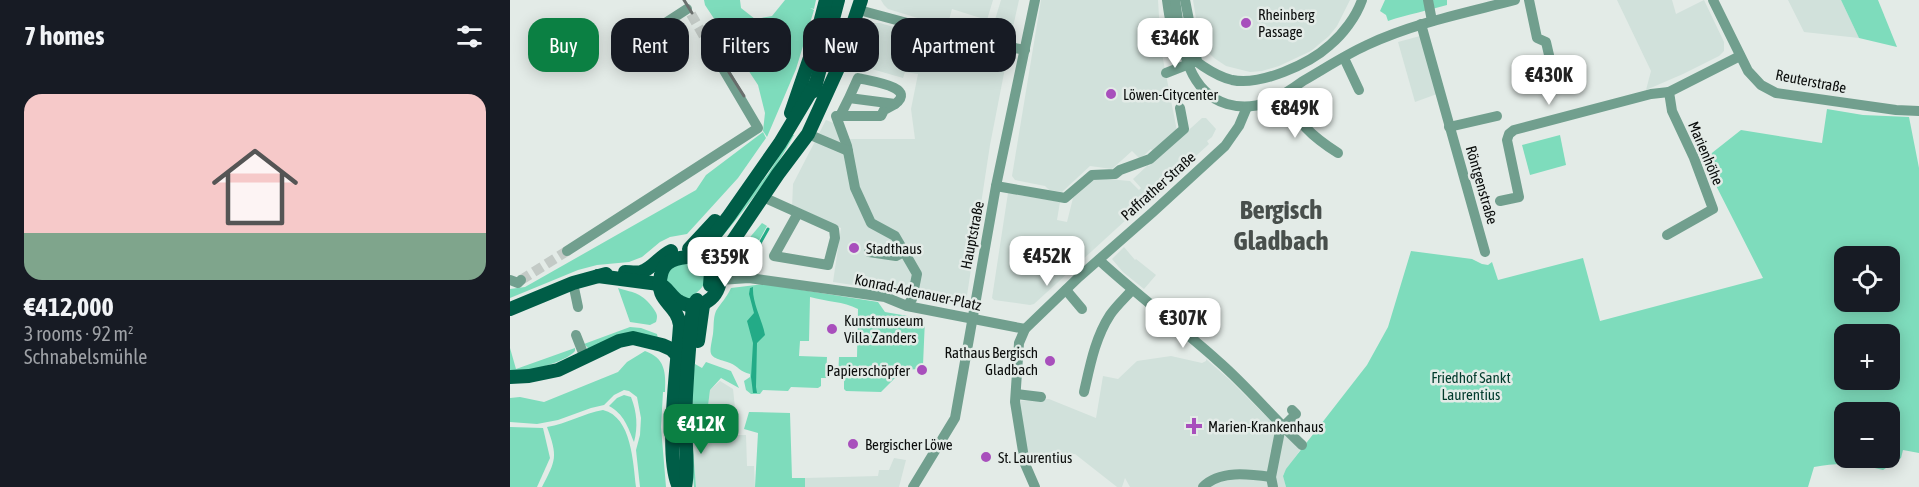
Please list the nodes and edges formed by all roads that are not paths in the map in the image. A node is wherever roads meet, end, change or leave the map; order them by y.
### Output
1 (826, 0) edge
2 (838, 0) edge
3 (1035, 0) edge
4 (1167, 0) edge
5 (1175, 0) edge
6 (1185, 0) edge
7 (1362, 0) edge
8 (1428, 0) edge
9 (1515, 0) edge
10 (1529, 0) edge
11 (1713, 0) edge
12 (860, 5) edge
13 (687, 8) edge
14 (673, 18) edge
15 (1432, 21) junction
16 (1421, 24) junction
17 (1025, 50) junction
18 (1740, 56) junction
19 (1344, 58) junction
20 (1198, 61) junction
21 (1552, 68) dead end
22 (725, 72) edge
23 (1166, 73) dead end
24 (816, 82) junction
25 (1359, 90) dead end
26 (1669, 92) junction
27 (1282, 95) junction
28 (849, 98) junction
29 (895, 104) junction
30 (1247, 106) junction
31 (820, 108) junction
32 (1180, 108) dead end
33 (1919, 111) edge
34 (838, 116) junction
35 (1497, 116) dead end
36 (1449, 127) junction
37 (808, 134) junction
38 (780, 144) junction
39 (848, 151) junction
40 (1338, 153) dead end
41 (778, 174) junction
42 (996, 186) junction
43 (761, 199) junction
44 (1500, 201) dead end
45 (798, 213) junction
46 (1667, 235) dead end
47 (567, 251) tunnel mouth
48 (869, 252) dead end
49 (904, 252) junction
50 (1485, 252) dead end
51 (700, 254) junction
52 (1098, 260) junction
53 (598, 276) junction
54 (720, 277) junction
55 (573, 283) junction
56 (659, 284) junction
57 (1066, 290) junction
58 (1132, 290) junction
59 (698, 305) junction
60 (907, 306) junction
61 (578, 307) dead end
62 (510, 309) edge
63 (1082, 309) dead end
64 (972, 320) junction
65 (1025, 329) junction
66 (576, 335) dead end
67 (678, 356) junction
68 (585, 358) junction
69 (510, 377) edge
70 (1084, 392) dead end
71 (1016, 394) junction
72 (1041, 396) dead end
73 (1292, 410) dead end
74 (1282, 426) junction
75 (1302, 445) dead end
76 (1267, 482) edge
77 (679, 487) edge
78 (686, 487) edge
79 (913, 487) edge
80 (1035, 487) edge
81 (1203, 487) edge

1 - 38 main road
2 - 24 main road
3 - 17 street, Hauptstraße
4 - 20 street
5 - 30 street
6 - 20 street
7 - 20 street
8 - 15 street
9 - 15 street
10 - 21 street
11 - 18 street, Reuterstraße
12 - 17 street
12 - 31 main road
13 - 14 street
15 - 16 street
16 - 19 street
16 - 36 street, Röntgenstraße
17 - 42 street, Hauptstraße
18 - 26 street
18 - 33 street, Reuterstraße
19 - 25 street
19 - 27 street
20 - 23 street
22 - 47 street
24 - 38 main road
24 - 41 main road
26 - 44 street
26 - 46 street, Marienhöhe
27 - 30 street
27 - 40 street
28 - 29 street
28 - 29 street
28 - 34 street
29 - 34 street
30 - 52 street, Paffrather Straße
31 - 34 street
31 - 37 main road
32 - 42 street
34 - 39 street
35 - 36 street
36 - 50 street, Röntgenstraße
37 - 39 street
37 - 41 main road
38 - 51 main road
39 - 49 street
41 - 43 main road
42 - 64 street, Hauptstraße
43 - 45 street
43 - 51 main road
43 - 54 main road
45 - 45 street
48 - 49 street
49 - 60 street
51 - 53 main road
51 - 54 main road
51 - 56 main road
51 - 59 main road
52 - 57 street, Paffrather Straße
52 - 58 street
53 - 55 main road
53 - 56 main road
54 - 59 main road
54 - 60 street, Konrad-Adenauer-Platz
55 - 61 street
55 - 62 main road
56 - 59 main road
56 - 67 main road
57 - 63 street
57 - 65 street, Paffrather Straße
58 - 70 street
58 - 74 street
59 - 78 main road
60 - 64 street, Konrad-Adenauer-Platz
64 - 65 street, Konrad-Adenauer-Platz
64 - 79 street, Hauptstraße
65 - 71 street
66 - 68 street
67 - 68 main road
67 - 77 main road
68 - 69 main road
71 - 72 street
71 - 80 street
73 - 74 street
74 - 75 street
74 - 76 street
76 - 81 street

